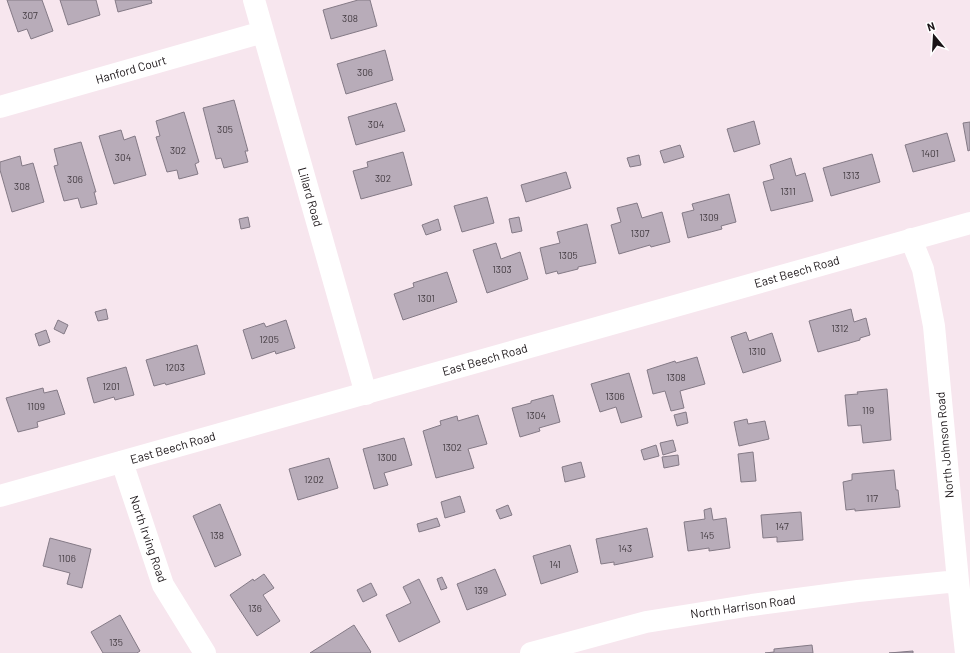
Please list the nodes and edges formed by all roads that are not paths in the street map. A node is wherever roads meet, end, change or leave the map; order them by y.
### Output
1 (254, 0) edge
2 (263, 32) junction
3 (0, 107) edge
4 (970, 223) edge
5 (911, 239) junction
6 (366, 394) junction
7 (122, 462) junction
8 (0, 496) edge
9 (958, 581) junction
10 (205, 653) edge
11 (531, 653) edge
12 (966, 653) edge

1 - 2 street, Lillard Road
2 - 3 street, Hanford Court
2 - 6 street, Lillard Road
4 - 5 street, East Beech Road
5 - 6 street, East Beech Road
5 - 9 street, North Johnson Road
6 - 7 street, East Beech Road
7 - 8 street, East Beech Road
7 - 10 street, North Irving Road
9 - 11 street, North Harrison Road
9 - 12 street, North Johnson Road

